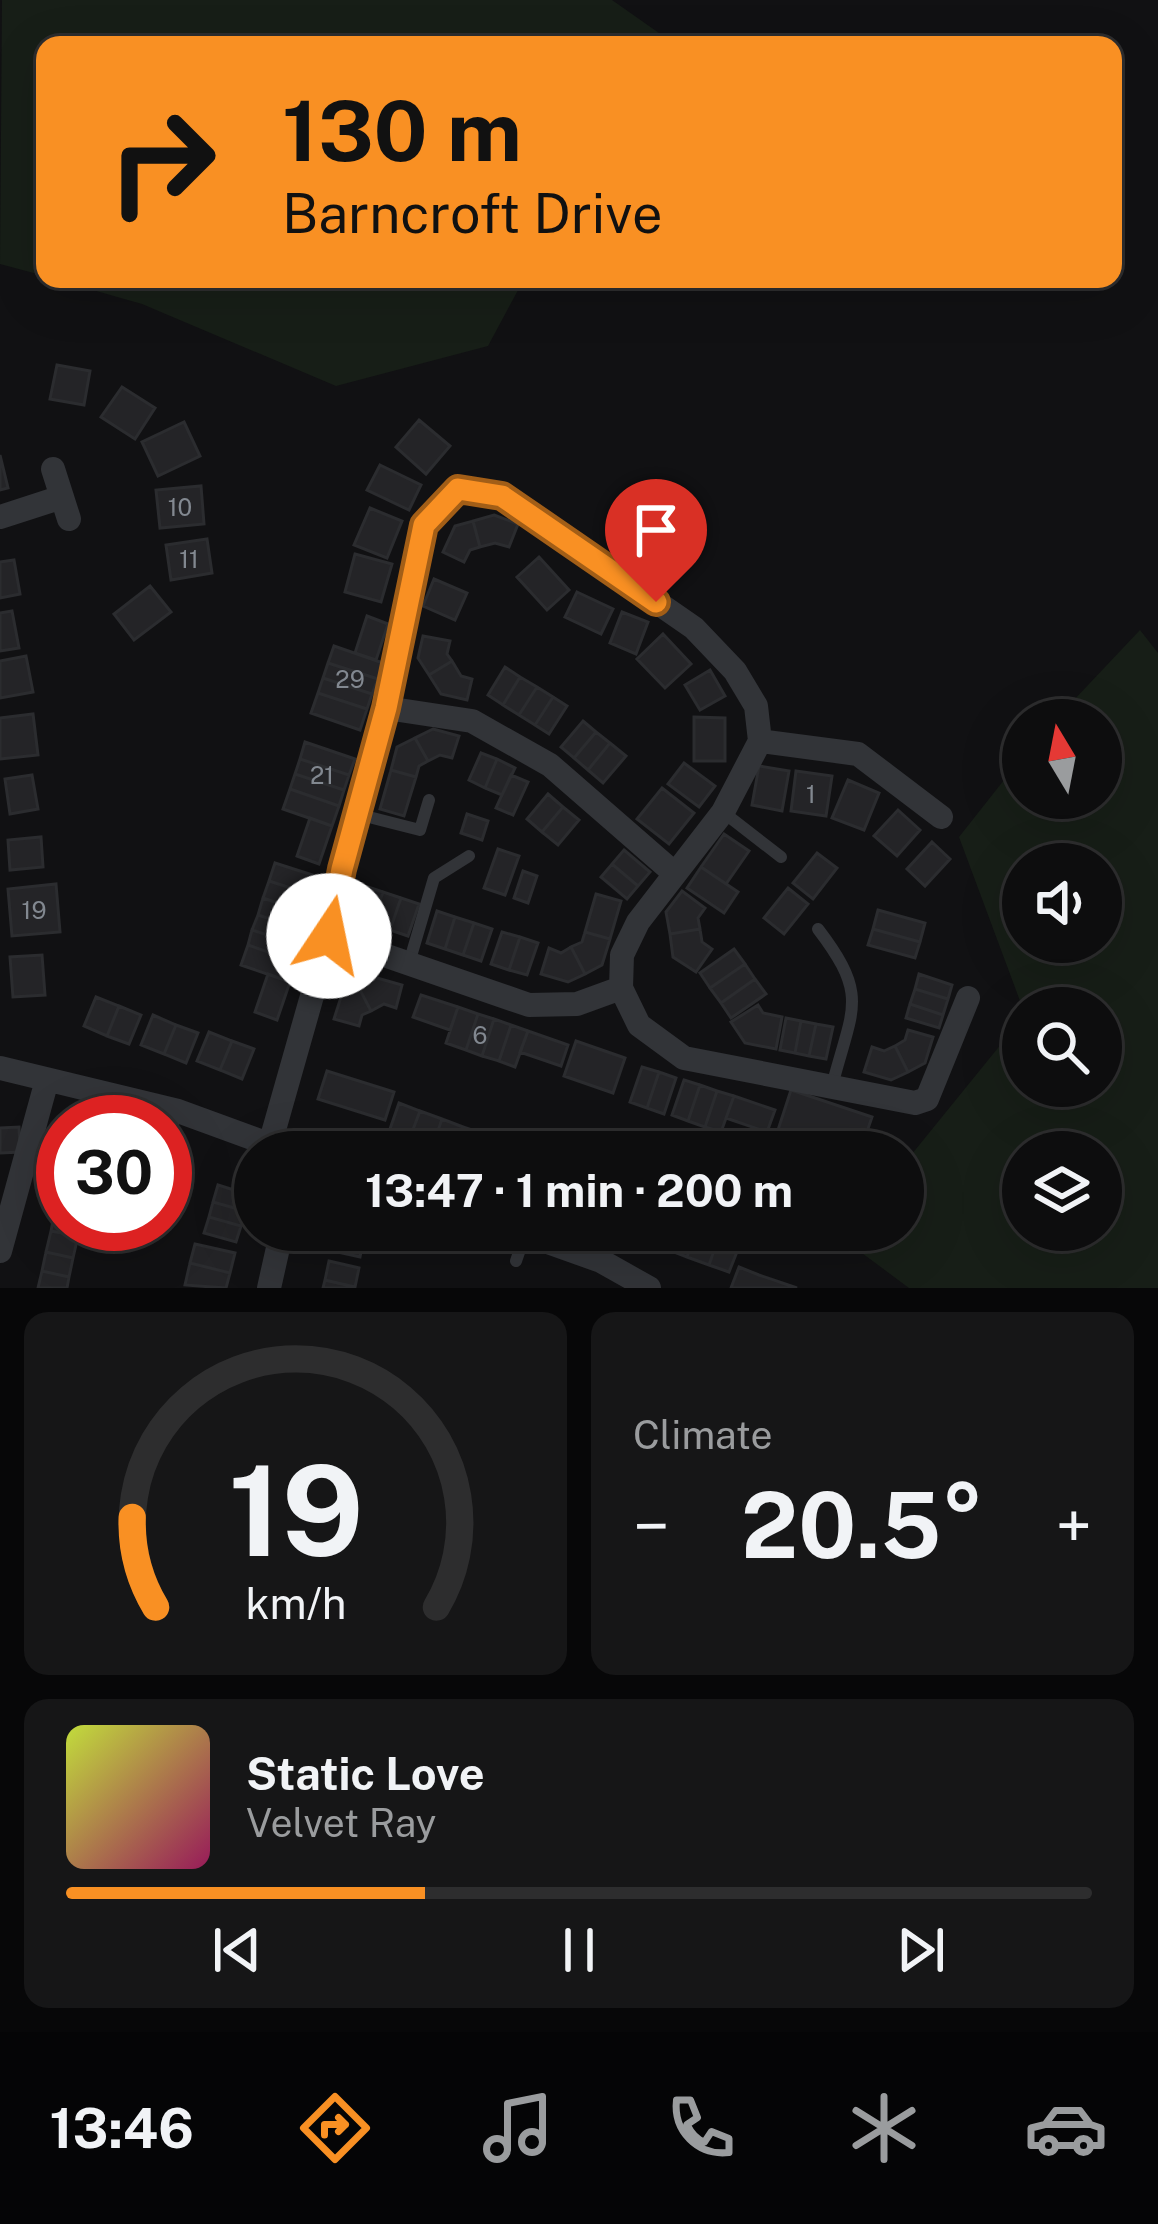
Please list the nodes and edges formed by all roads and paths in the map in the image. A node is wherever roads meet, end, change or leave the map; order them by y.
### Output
1 (53, 469) dead end
2 (0, 517) edge
3 (386, 708) junction
4 (760, 741) junction
5 (429, 800) dead end
6 (723, 812) junction
7 (357, 814) junction
8 (941, 817) dead end
9 (469, 856) dead end
10 (781, 857) dead end
11 (674, 873) junction
12 (818, 928) dead end
13 (329, 936) junction
14 (409, 964) junction
15 (621, 988) junction
16 (968, 998) dead end
17 (0, 1068) edge
18 (47, 1080) junction
19 (831, 1087) junction
20 (110, 1095) edge
21 (192, 1116) edge
22 (234, 1131) edge
23 (284, 1131) edge
24 (0, 1251) edge
25 (278, 1251) edge
26 (518, 1251) edge
27 (574, 1251) edge
28 (517, 1261) dead end
29 (269, 1288) edge
30 (649, 1288) edge

1 - 2 street
3 - 4 street
3 - 7 street
3 - 11 street
4 - 6 street
4 - 8 street
5 - 7 lane
6 - 10 lane
6 - 11 street
7 - 13 street
9 - 14 lane
11 - 15 street
12 - 19 lane
13 - 14 street
13 - 23 street
14 - 15 street
15 - 19 street
16 - 19 street
17 - 18 street
18 - 20 street
18 - 24 street
21 - 22 street
25 - 29 street
26 - 28 lane
27 - 30 street

